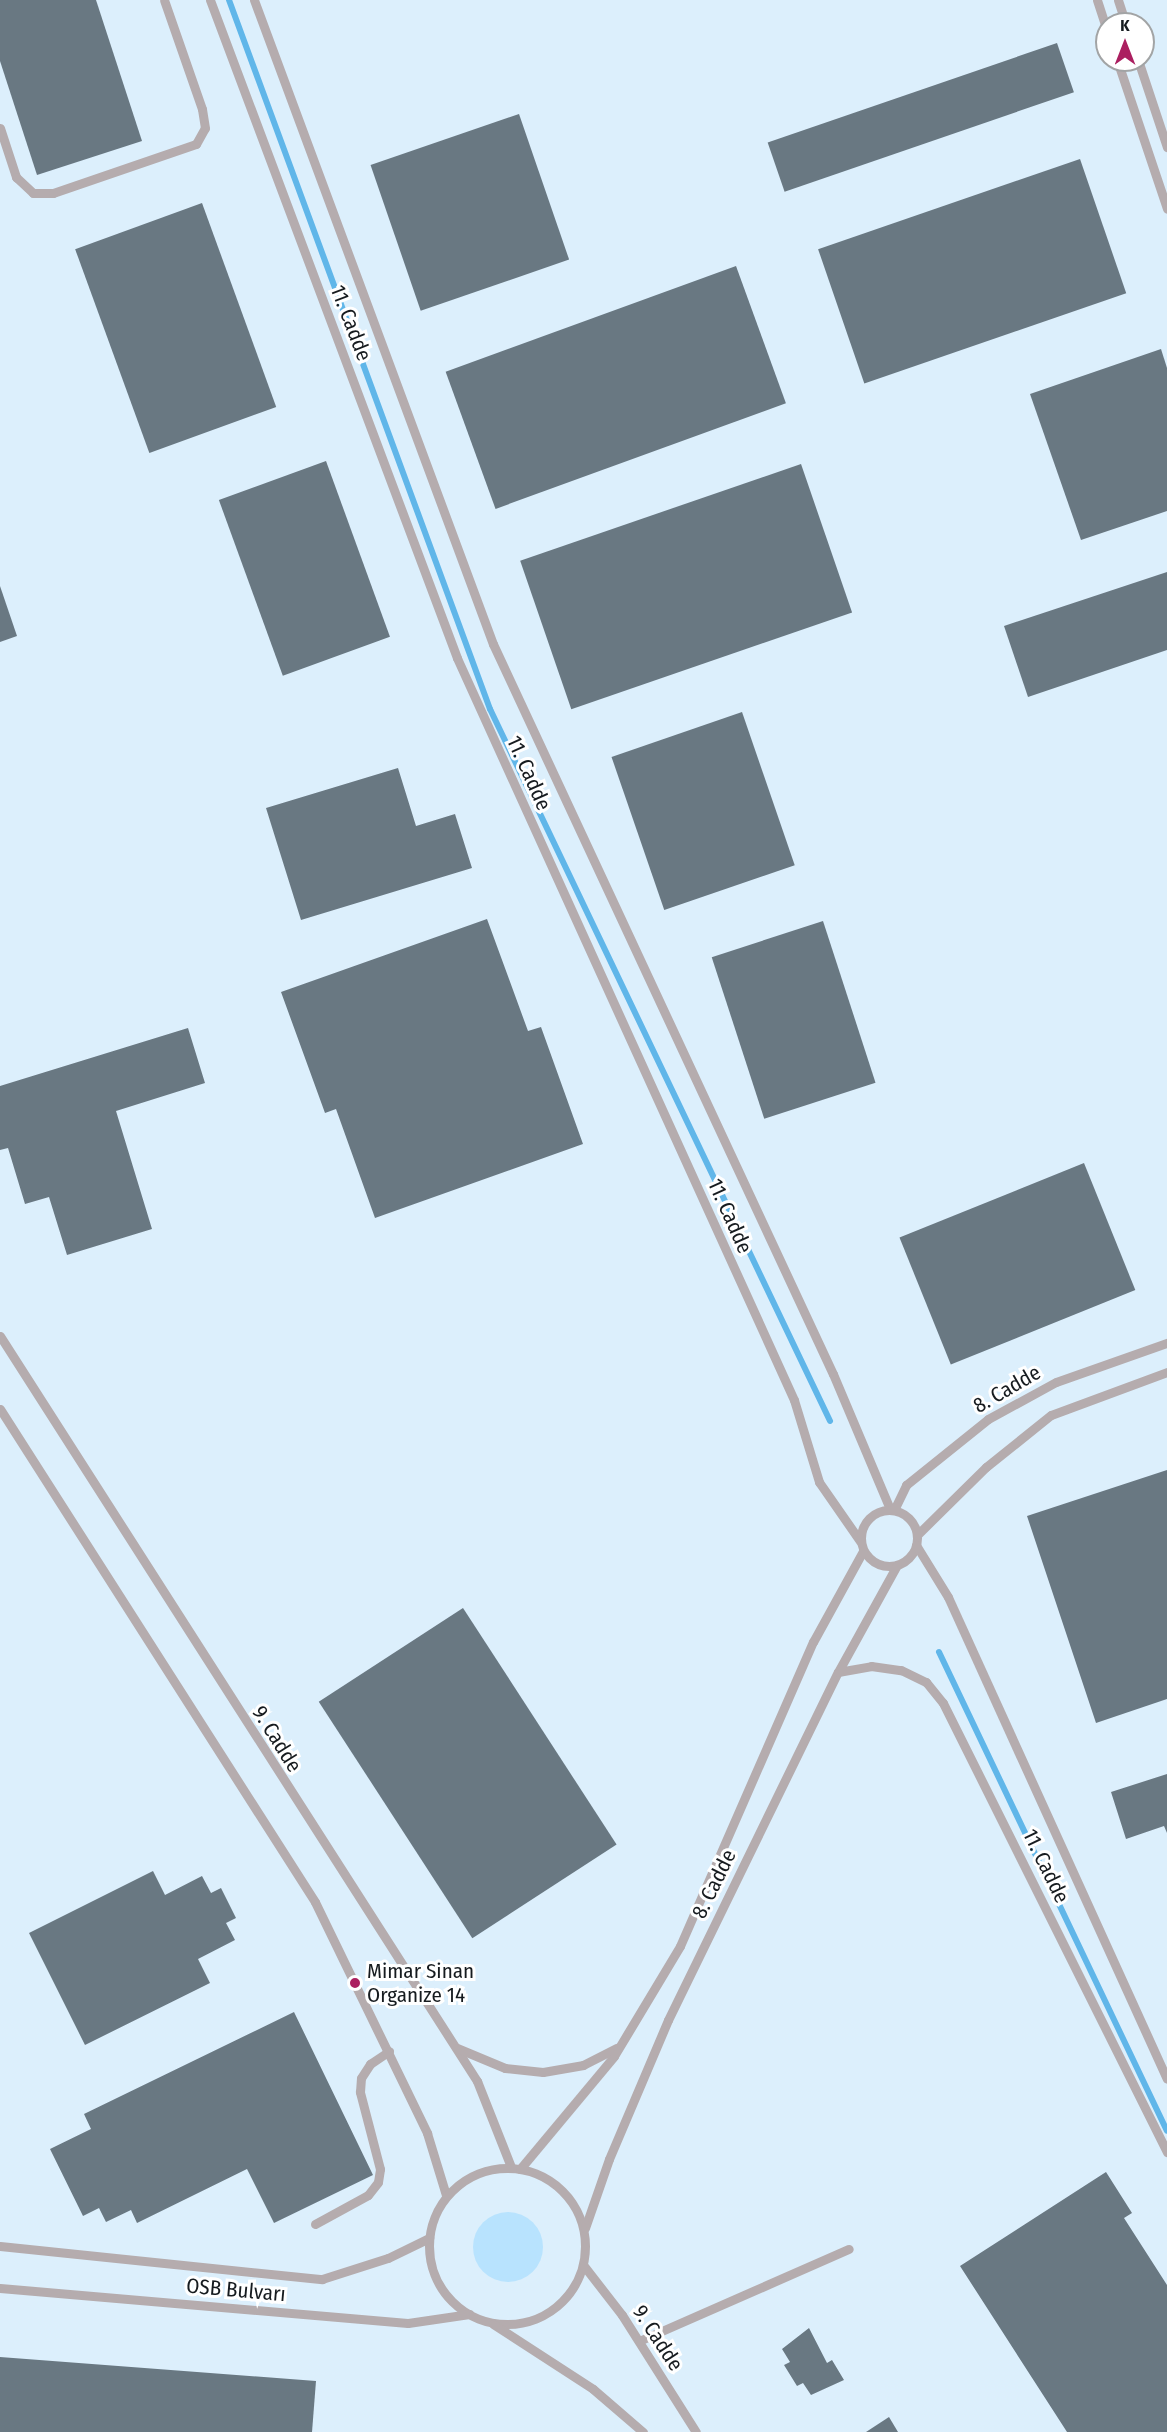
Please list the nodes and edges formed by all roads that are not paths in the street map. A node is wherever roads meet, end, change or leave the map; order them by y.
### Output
1 (164, 0) edge
2 (210, 0) edge
3 (254, 0) edge
4 (1121, 72) edge
5 (1142, 72) edge
6 (0, 128) edge
7 (1167, 147) edge
8 (1167, 209) edge
9 (0, 1336) edge
10 (1167, 1343) edge
11 (1167, 1372) edge
12 (0, 1409) edge
13 (892, 1510) junction
14 (917, 1540) junction
15 (861, 1546) junction
16 (897, 1565) junction
17 (838, 1672) junction
18 (454, 2046) junction
19 (620, 2047) junction
20 (389, 2051) junction
21 (1167, 2079) edge
22 (1167, 2152) edge
23 (515, 2168) junction
24 (446, 2195) junction
25 (315, 2224) dead end
26 (585, 2228) junction
27 (429, 2238) junction
28 (0, 2246) edge
29 (849, 2249) dead end
30 (584, 2266) junction
31 (0, 2288) edge
32 (469, 2314) junction
33 (491, 2323) junction
34 (639, 2341) junction
35 (643, 2432) edge
36 (696, 2432) edge

1 - 6 lane
2 - 15 lane, 11. Cadde
3 - 13 lane, 11. Cadde
4 - 8 lane
5 - 7 lane
9 - 18 lane, 9. Cadde
10 - 13 lane, 8. Cadde
11 - 14 lane
12 - 20 lane
13 - 14 lane
13 - 15 lane
14 - 16 lane
14 - 21 lane, 11. Cadde
15 - 16 lane
15 - 19 lane, 8. Cadde
16 - 17 lane, 8. Cadde
17 - 22 lane, 11. Cadde
17 - 26 lane, 8. Cadde
18 - 19 lane
18 - 23 lane, 9. Cadde
19 - 23 lane, 8. Cadde
20 - 24 lane
20 - 25 lane
23 - 24 lane
23 - 26 lane
24 - 27 lane
26 - 30 lane
27 - 28 lane, OSB Bulvarı
27 - 32 lane
29 - 34 lane
30 - 33 lane
30 - 34 lane, 9. Cadde
31 - 32 lane, OSB Bulvarı
32 - 33 lane
33 - 35 lane
34 - 36 lane, 9. Cadde

